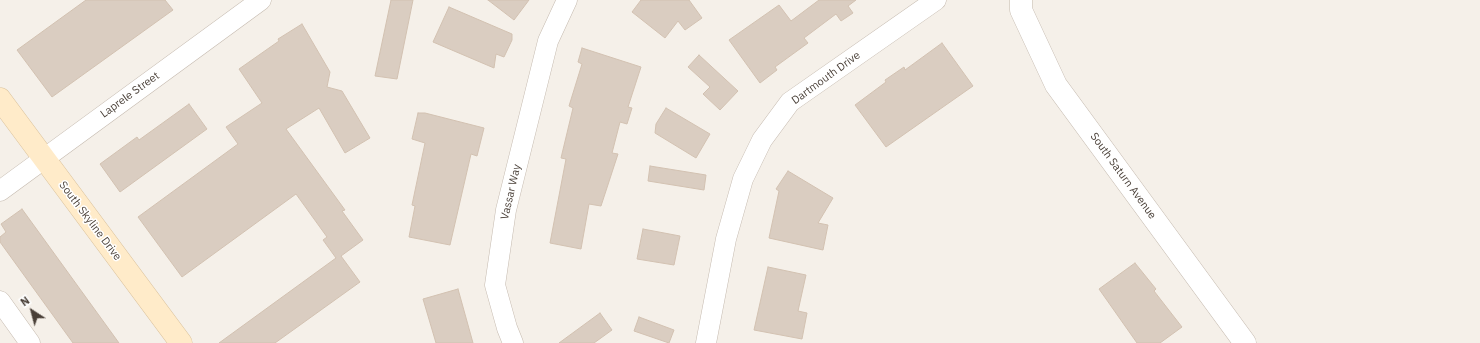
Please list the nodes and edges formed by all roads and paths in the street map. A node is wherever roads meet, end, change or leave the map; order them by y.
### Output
1 (261, 0) edge
2 (566, 0) edge
3 (936, 0) edge
4 (1021, 0) edge
5 (0, 99) edge
6 (44, 159) junction
7 (0, 191) edge
8 (0, 301) edge
9 (30, 343) edge
10 (181, 343) edge
11 (513, 343) edge
12 (706, 343) edge
13 (1245, 343) edge

1 - 6 street, Laprele Street
2 - 11 street, Vassar Way
3 - 12 street, Dartmouth Drive
4 - 13 street, South Saturn Avenue
5 - 6 main road, South Skyline Drive
6 - 7 street, Laprele Street
6 - 10 main road, South Skyline Drive
8 - 9 street

